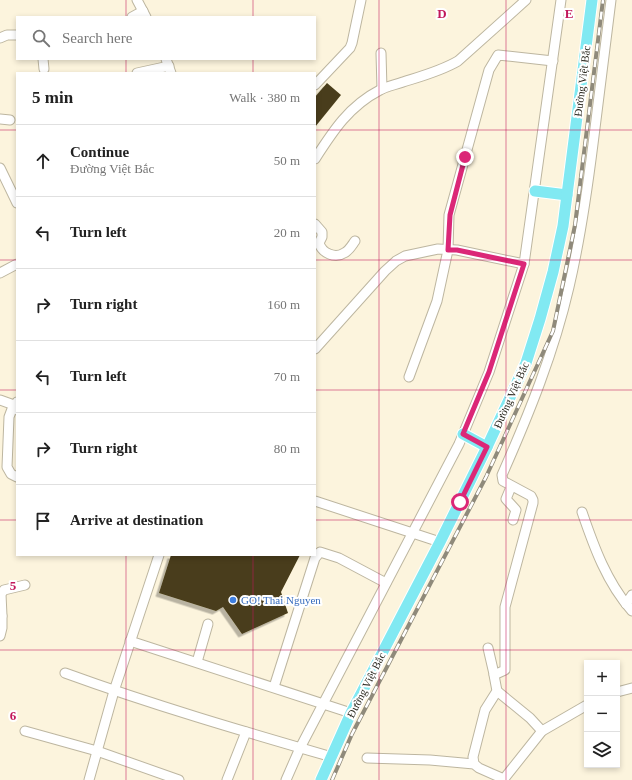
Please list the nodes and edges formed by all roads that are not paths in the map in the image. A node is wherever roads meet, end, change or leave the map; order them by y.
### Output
1 (137, 0) edge
2 (361, 0) edge
3 (526, 0) edge
4 (561, 0) edge
5 (592, 0) edge
6 (611, 0) edge
7 (145, 14) edge
8 (16, 35) edge
9 (0, 38) edge
10 (381, 53) dead end
11 (43, 60) edge
12 (553, 61) junction
13 (168, 66) edge
14 (44, 69) dead end
15 (142, 72) edge
16 (316, 84) edge
17 (382, 89) junction
18 (0, 119) edge
19 (10, 120) dead end
20 (316, 158) edge
21 (0, 168) edge
22 (535, 191) junction
23 (567, 195) junction
24 (16, 201) edge
25 (316, 225) edge
26 (355, 241) dead end
27 (448, 250) junction
28 (524, 264) junction
29 (16, 265) edge
30 (0, 273) edge
31 (316, 348) edge
32 (409, 377) dead end
33 (0, 400) edge
34 (16, 406) edge
35 (463, 434) junction
36 (487, 447) junction
37 (16, 476) edge
38 (511, 487) junction
39 (316, 501) edge
40 (582, 512) dead end
41 (513, 520) dead end
42 (413, 533) junction
43 (440, 542) junction
44 (159, 556) edge
45 (386, 583) junction
46 (25, 585) dead end
47 (0, 590) edge
48 (632, 596) edge
49 (629, 607) edge
50 (1, 616) edge
51 (208, 624) dead end
52 (0, 636) edge
53 (130, 642) junction
54 (488, 648) dead end
55 (197, 662) junction
56 (65, 673) dead end
57 (494, 674) junction
58 (274, 687) junction
59 (632, 688) edge
60 (114, 691) junction
61 (497, 691) junction
62 (620, 691) edge
63 (324, 704) junction
64 (584, 707) edge
65 (351, 713) junction
66 (25, 731) dead end
67 (542, 731) junction
68 (246, 732) junction
69 (300, 748) junction
70 (97, 751) junction
71 (332, 757) junction
72 (367, 758) dead end
73 (474, 764) junction
74 (504, 779) edge
75 (89, 780) edge
76 (179, 780) edge
77 (227, 780) edge
78 (286, 780) edge
79 (321, 780) edge

1 - 7 street
2 - 16 street
3 - 17 street
4 - 12 street
5 - 23 main road, Đường Việt Bắc
6 - 38 street
8 - 9 street
10 - 17 street
11 - 14 street
12 - 22 street
12 - 27 street
13 - 15 street
17 - 20 street
18 - 19 street
21 - 24 street
22 - 23 main road
22 - 28 street
23 - 36 main road, Đường Việt Bắc
25 - 26 street
27 - 28 street
27 - 31 street
27 - 32 street
28 - 35 street
29 - 30 street
33 - 34 street
34 - 37 street
35 - 36 main road
35 - 42 street
36 - 43 main road, Đường Việt Bắc
38 - 41 street
38 - 57 street
39 - 42 street
40 - 49 street
42 - 43 street
42 - 45 street
43 - 65 main road, Đường Việt Bắc
44 - 53 street
45 - 58 street
45 - 63 street
46 - 47 street
47 - 50 street
48 - 49 street
50 - 52 street
51 - 55 street
53 - 55 street
53 - 60 street
54 - 57 street
55 - 58 street
56 - 60 street
57 - 61 street
58 - 63 street
59 - 62 street
60 - 68 street
60 - 70 street
61 - 67 street
61 - 73 street
63 - 65 street
63 - 69 street
64 - 67 street
65 - 71 main road, Đường Việt Bắc
66 - 70 street
67 - 74 street
68 - 69 street
68 - 77 street
69 - 71 street
69 - 78 street
70 - 75 street
70 - 76 street
71 - 79 main road, Đường Việt Bắc
72 - 73 street
73 - 74 street

